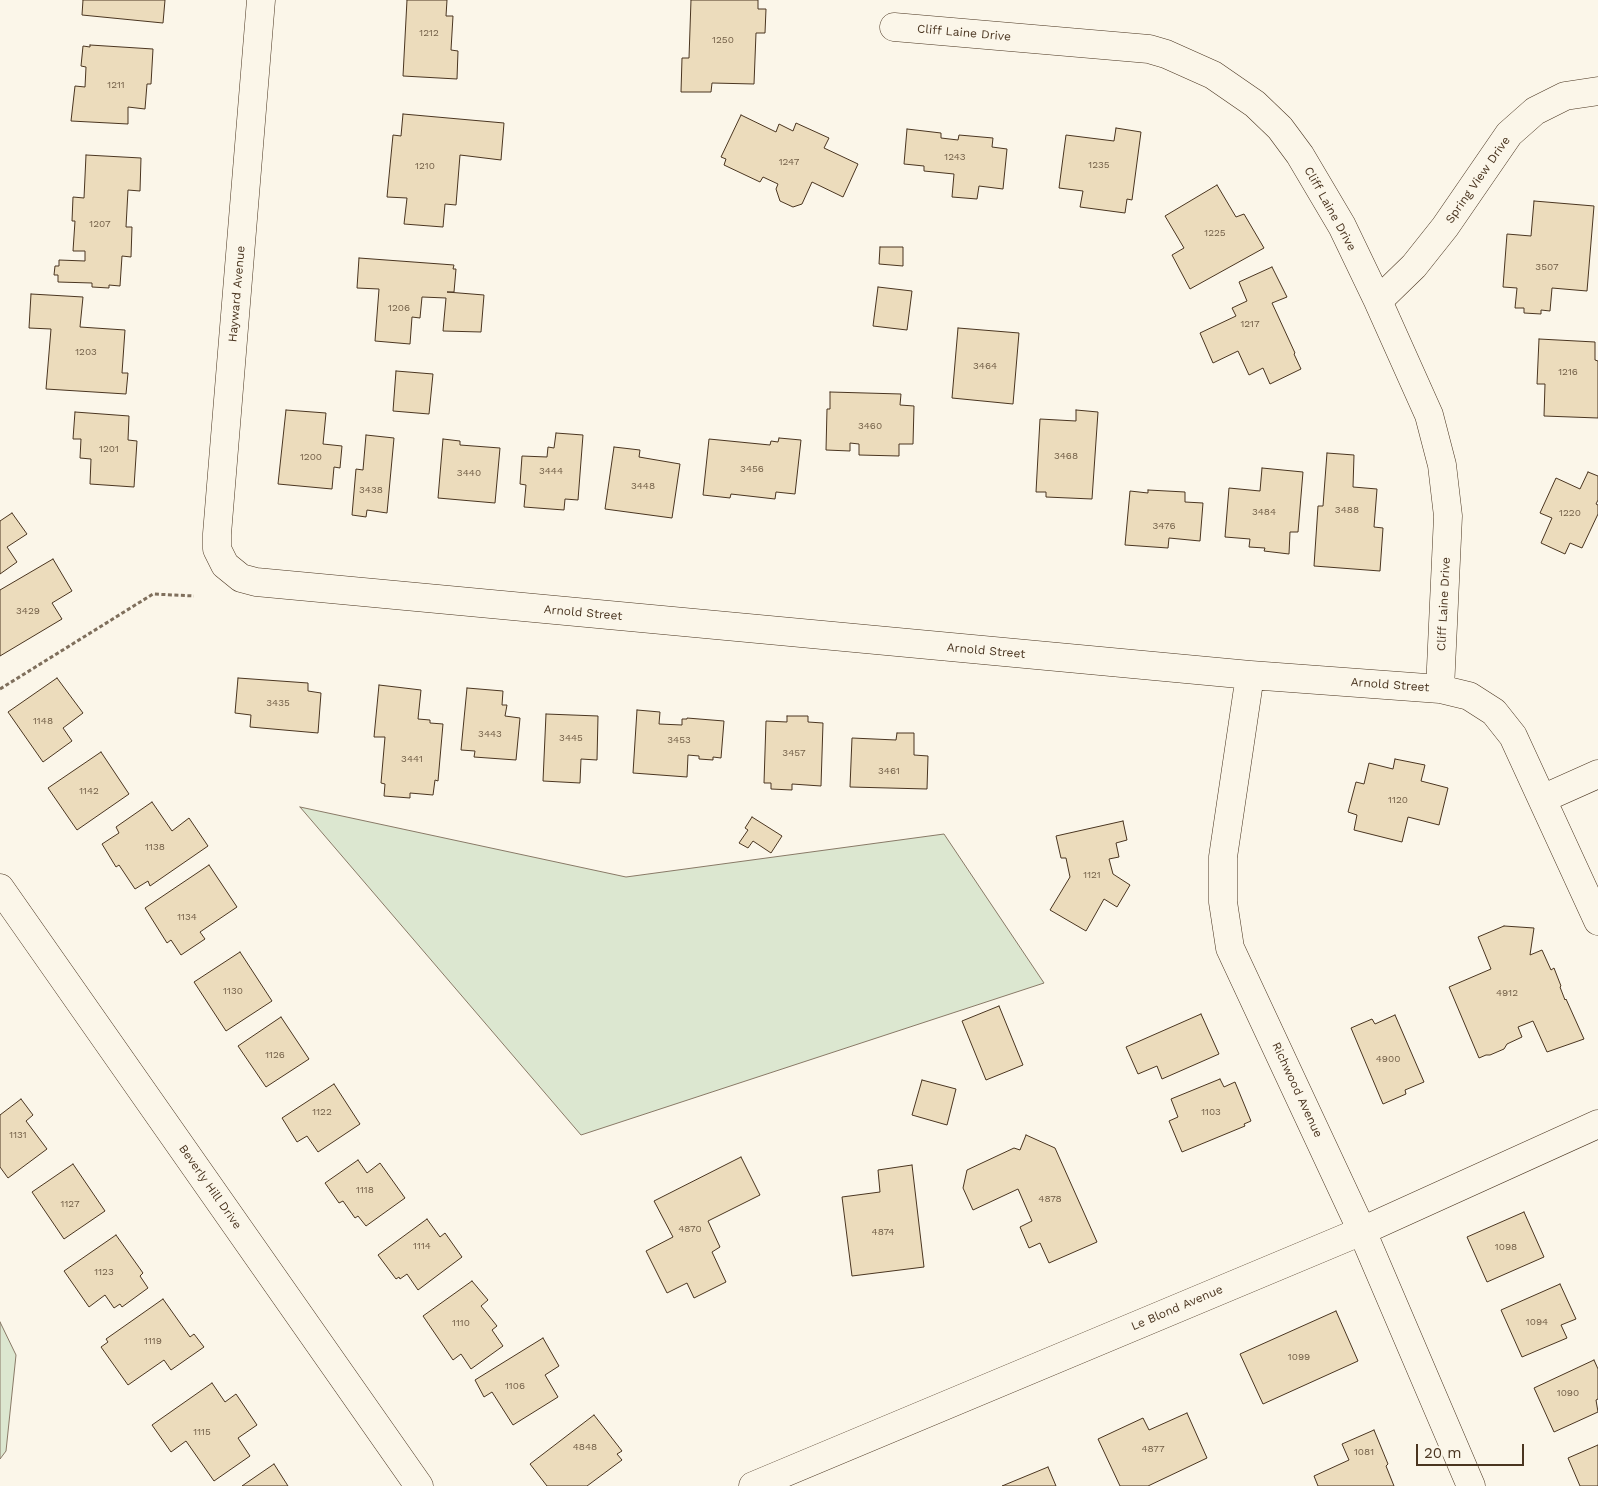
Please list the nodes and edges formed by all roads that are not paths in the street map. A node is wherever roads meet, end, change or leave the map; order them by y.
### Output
1 (261, 0) edge
2 (894, 27) dead end
3 (1598, 91) edge
4 (1378, 301) junction
5 (241, 578) joint
6 (1250, 675) junction
7 (1440, 689) junction
8 (1598, 774) edge
9 (1542, 799) junction
10 (0, 888) edge
11 (1598, 921) edge
12 (1598, 1124) edge
13 (1362, 1231) junction
14 (419, 1486) edge
15 (753, 1486) edge
16 (1471, 1486) edge

1 - 5 street, Hayward Avenue
2 - 4 street, Cliff Laine Drive
3 - 4 street, Spring View Drive
4 - 7 street, Cliff Laine Drive
5 - 6 street, Arnold Street
6 - 7 street, Arnold Street
6 - 13 street, Richwood Avenue
7 - 9 street, Arnold Street
8 - 9 street
9 - 11 street, Arnold Street
10 - 14 street, Beverly Hill Drive
12 - 13 street, Le Blond Avenue
13 - 15 street, Le Blond Avenue
13 - 16 street, Richwood Avenue

